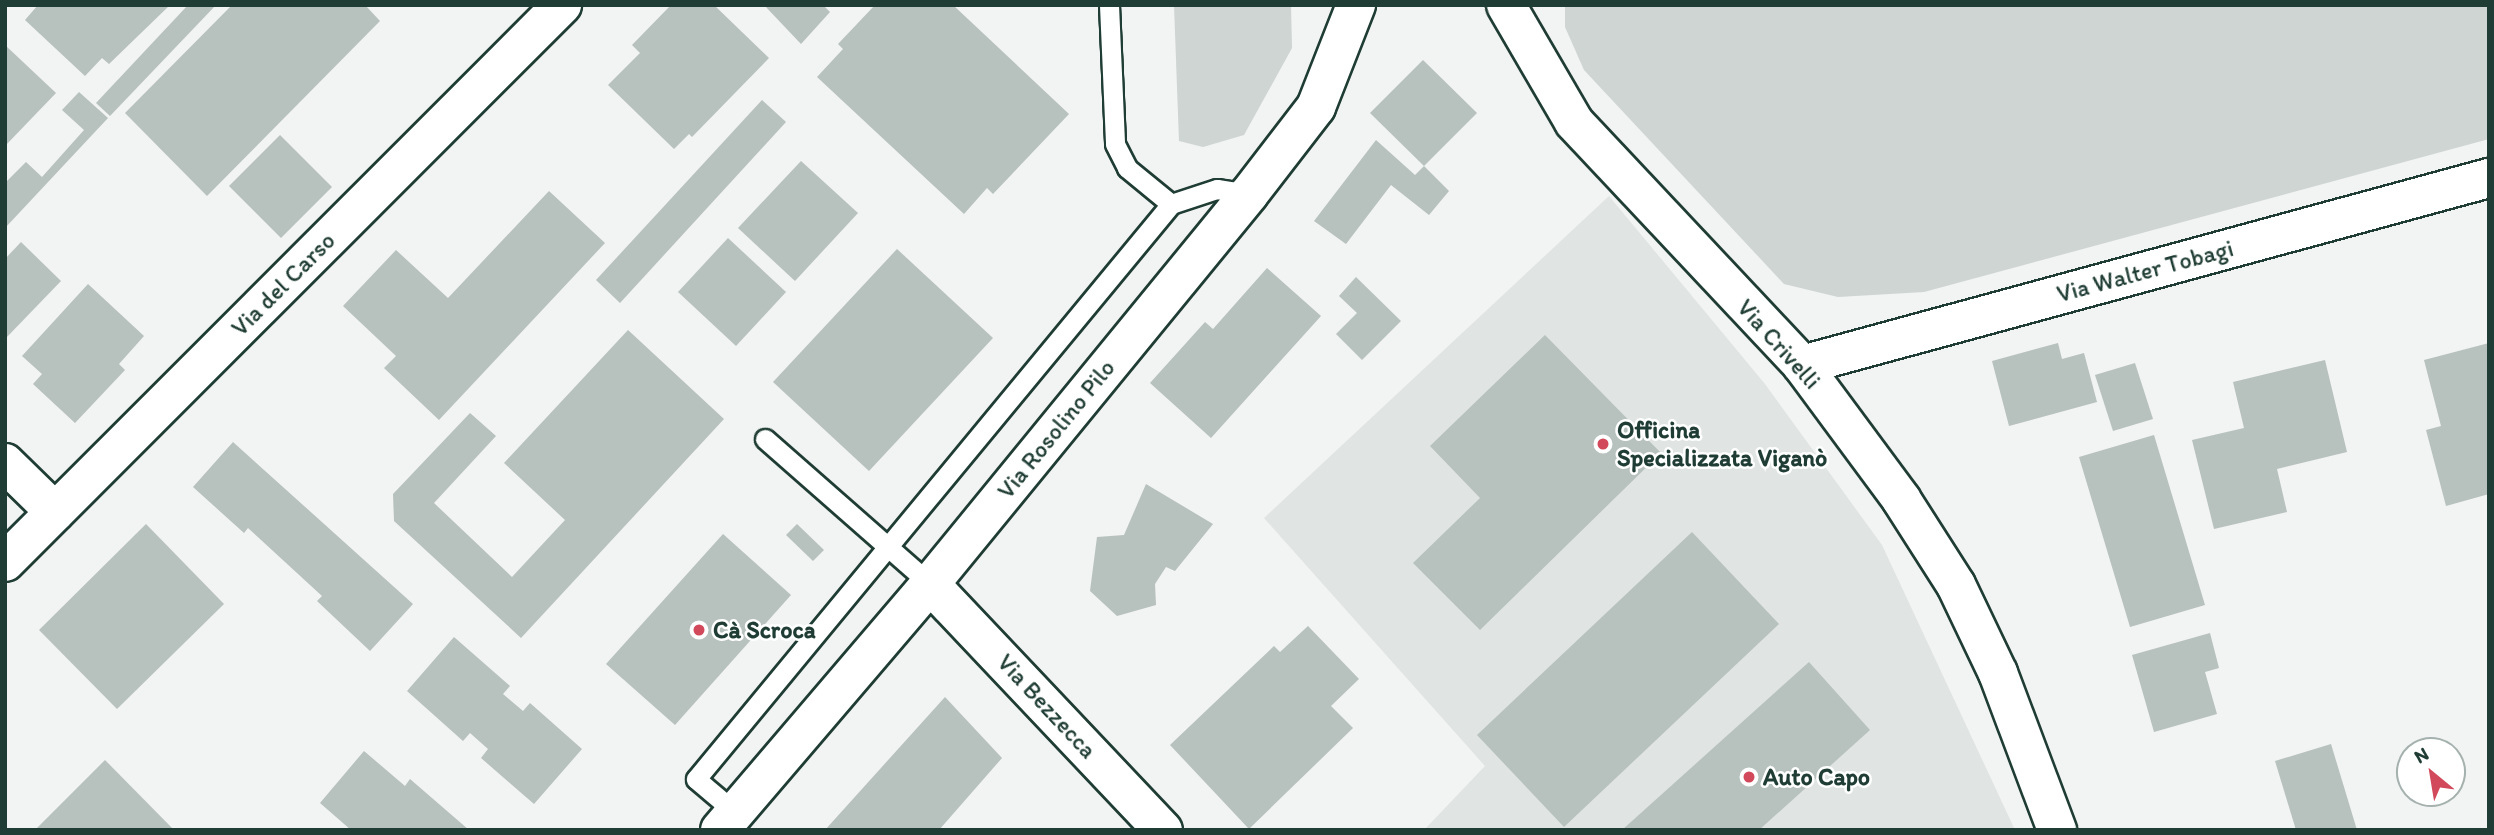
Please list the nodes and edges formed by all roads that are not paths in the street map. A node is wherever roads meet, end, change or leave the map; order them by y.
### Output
1 (562, 5) edge
2 (1109, 5) edge
3 (1356, 5) edge
4 (1506, 5) edge
5 (2489, 178) edge
6 (1249, 194) junction
7 (1171, 204) junction
8 (1802, 365) junction
9 (765, 439) dead end
10 (5, 463) edge
11 (55, 512) junction
12 (888, 550) junction
13 (5, 562) edge
14 (930, 584) junction
15 (727, 821) edge
16 (1163, 830) edge
17 (2057, 830) edge

1 - 11 street, Via del Carso
2 - 7 lane
3 - 6 street, Via Rosolino Pilo
4 - 8 street, Via Crivelli
5 - 8 street, Via Walter Tobagi
6 - 7 lane
6 - 14 street, Via Rosolino Pilo
7 - 12 lane
8 - 17 street, Via Crivelli
9 - 12 lane
10 - 11 street
11 - 13 street, Via del Carso
12 - 14 lane
12 - 15 lane
14 - 15 street, Via Rosolino Pilo
14 - 16 street, Via Bezzecca

